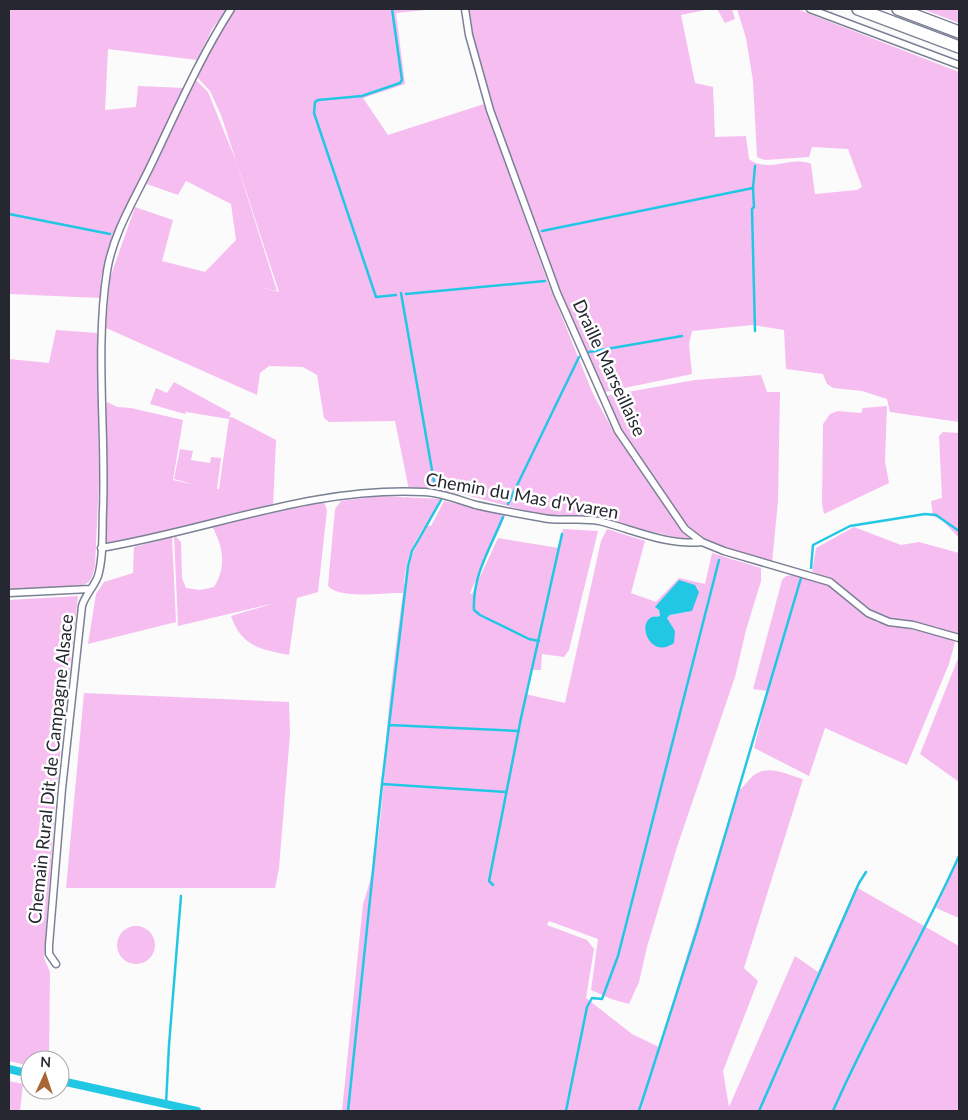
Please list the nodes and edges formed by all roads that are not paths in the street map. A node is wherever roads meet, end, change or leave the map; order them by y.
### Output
1 (230, 9) edge
2 (465, 9) edge
3 (810, 9) edge
4 (858, 9) edge
5 (898, 9) edge
6 (959, 32) edge
7 (959, 47) edge
8 (959, 64) edge
9 (702, 542) junction
10 (101, 548) junction
11 (90, 589) junction
12 (9, 593) edge
13 (959, 638) edge
14 (56, 964) dead end

1 - 10 street, Chemain Rural Dit de Campagne Alsace
2 - 9 street, Draille Marseillaise
3 - 8 street
4 - 7 highway
5 - 6 highway
9 - 10 street, Chemin du Mas d'Yvaren
9 - 13 street, Draille Marseillaise
10 - 11 street, Chemain Rural Dit de Campagne Alsace
11 - 12 street
11 - 14 street, Chemain Rural Dit de Campagne Alsace

